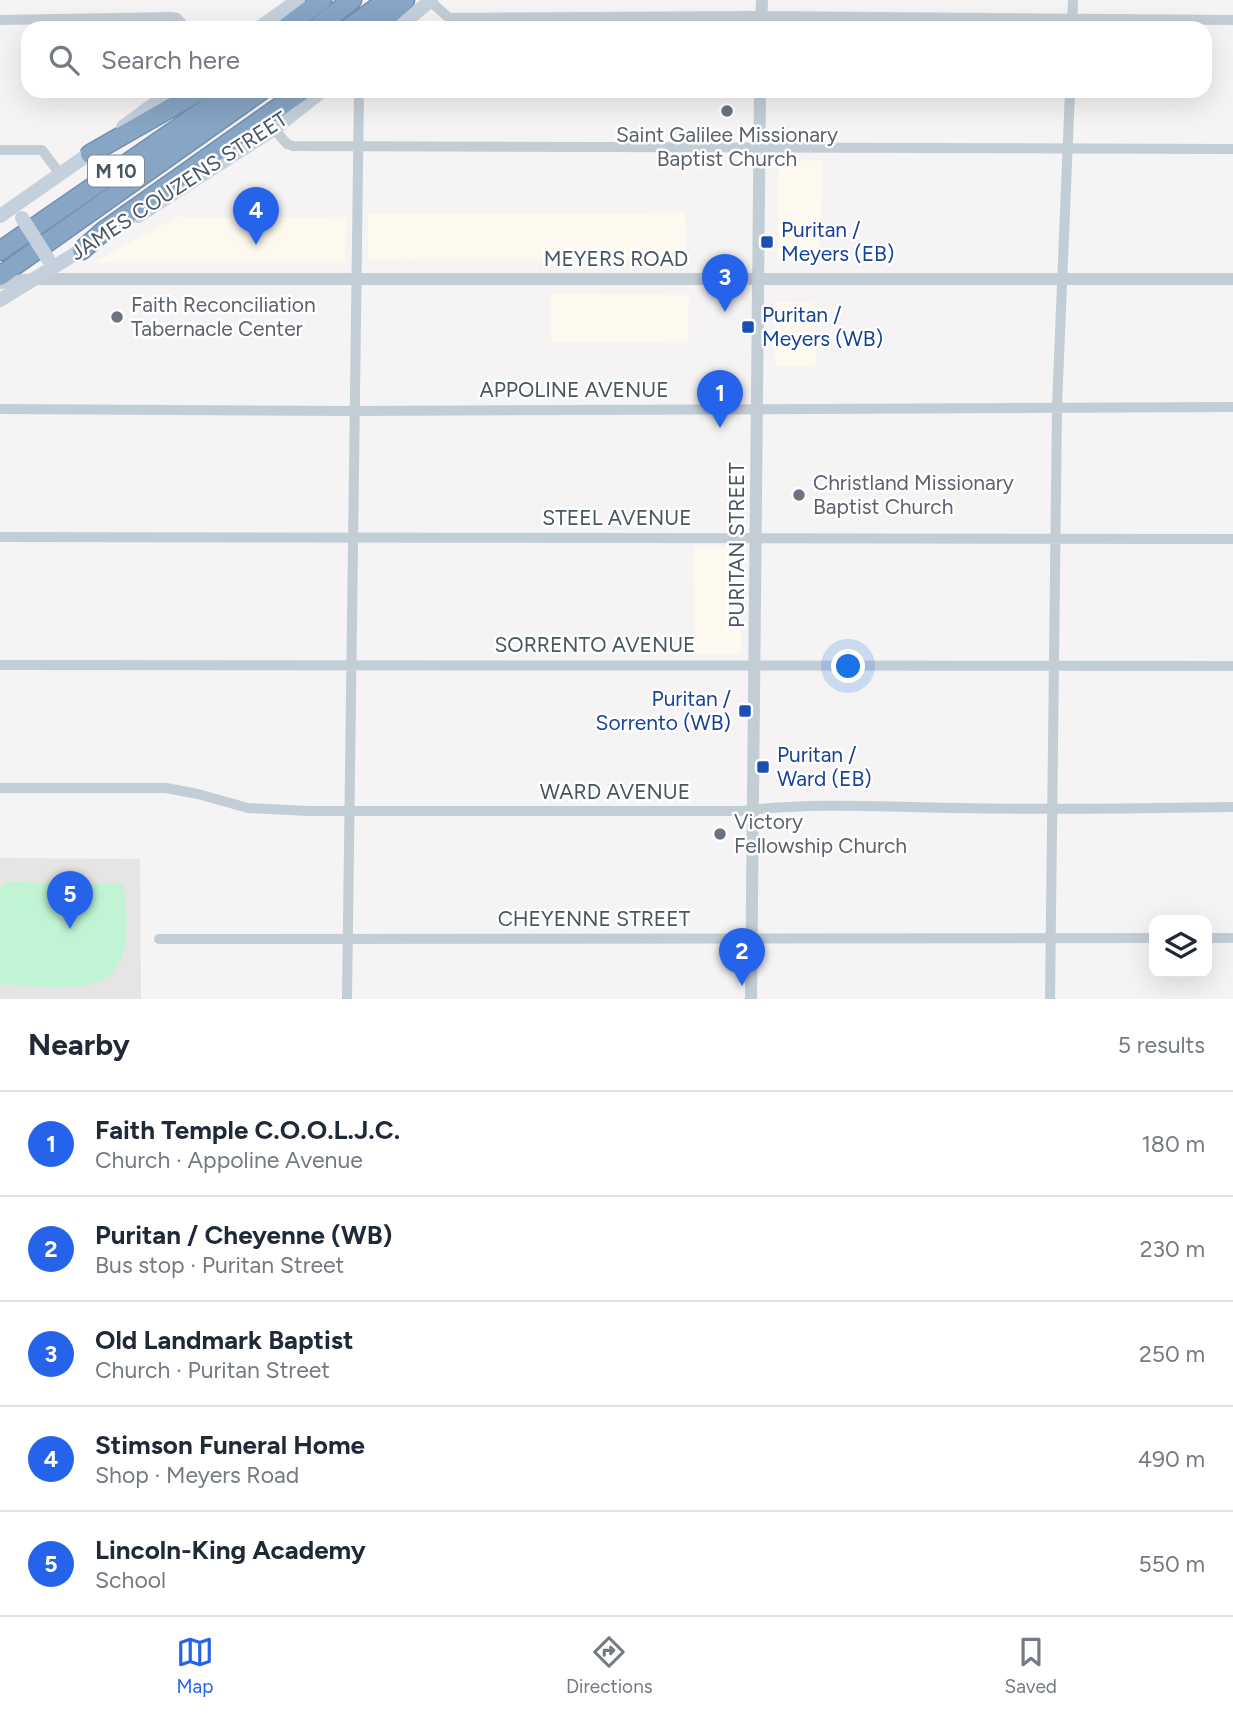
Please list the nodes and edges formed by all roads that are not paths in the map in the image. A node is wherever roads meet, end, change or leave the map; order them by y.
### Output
1 (298, 0) edge
2 (322, 0) edge
3 (352, 0) edge
4 (387, 0) edge
5 (405, 0) edge
6 (430, 0) edge
7 (762, 0) edge
8 (1073, 0) edge
9 (0, 20) edge
10 (1233, 20) edge
11 (180, 21) edge
12 (269, 21) edge
13 (294, 21) edge
14 (325, 21) edge
15 (358, 21) edge
16 (383, 21) edge
17 (406, 21) edge
18 (636, 21) edge
19 (761, 21) edge
20 (1073, 21) edge
21 (1180, 21) edge
22 (163, 98) edge
23 (188, 98) edge
24 (222, 98) edge
25 (251, 98) edge
26 (292, 98) edge
27 (313, 98) edge
28 (359, 98) edge
29 (760, 98) edge
30 (1070, 98) edge
31 (274, 128) junction
32 (358, 146) junction
33 (1067, 146) junction
34 (760, 147) junction
35 (1233, 149) edge
36 (0, 150) edge
37 (90, 154) junction
38 (60, 174) junction
39 (18, 212) junction
40 (0, 216) edge
41 (82, 250) junction
42 (0, 251) edge
43 (51, 262) junction
44 (759, 278) junction
45 (34, 279) junction
46 (355, 279) junction
47 (1060, 279) junction
48 (1233, 279) edge
49 (2, 281) edge
50 (0, 300) edge
51 (1057, 406) junction
52 (1233, 407) edge
53 (757, 408) junction
54 (0, 409) edge
55 (353, 411) junction
56 (352, 536) junction
57 (0, 537) edge
58 (755, 537) junction
59 (1056, 539) junction
60 (1233, 539) edge
61 (755, 663) junction
62 (0, 665) edge
63 (351, 665) junction
64 (1054, 666) junction
65 (1233, 666) edge
66 (0, 788) edge
67 (1233, 807) edge
68 (753, 809) junction
69 (350, 810) junction
70 (1052, 810) junction
71 (752, 938) junction
72 (1050, 938) junction
73 (1149, 938) edge
74 (1212, 938) edge
75 (1233, 938) edge
76 (159, 939) dead end
77 (347, 940) junction
78 (347, 999) edge
79 (751, 999) edge
80 (1050, 999) edge

1 - 12 main road
2 - 13 highway
3 - 14 highway
4 - 15 highway
5 - 16 highway
6 - 17 main road
6 - 18 street
7 - 19 street
8 - 20 street
9 - 11 street
10 - 21 street
22 - 37 main road
23 - 37 highway
24 - 42 highway, M 10
25 - 49 highway, M 10
26 - 41 highway
27 - 31 main road, JAMES COUZENS STREET
28 - 32 street
29 - 34 street, PURITAN STREET
30 - 33 street
31 - 32 street
31 - 41 main road, JAMES COUZENS STREET
32 - 34 street
32 - 46 street
33 - 34 street
33 - 35 street
33 - 47 street
34 - 44 street, PURITAN STREET
36 - 38 street
37 - 38 main road
38 - 39 main road
39 - 40 main road
39 - 43 main road, bridge
41 - 43 main road, JAMES COUZENS STREET
43 - 45 main road, JAMES COUZENS STREET
44 - 46 street, MEYERS ROAD
44 - 47 street, MEYERS ROAD
44 - 53 street, PURITAN STREET
45 - 46 street, MEYERS ROAD
45 - 49 street, MEYERS ROAD
45 - 50 main road, JAMES COUZENS STREET
46 - 55 street
47 - 48 street, MEYERS ROAD
47 - 51 street
51 - 52 street, APPOLINE AVENUE
51 - 53 street, APPOLINE AVENUE
51 - 59 street
53 - 55 street, APPOLINE AVENUE
53 - 58 street, PURITAN STREET
54 - 55 street, APPOLINE AVENUE
55 - 56 street
56 - 57 street, STEEL AVENUE
56 - 58 street, STEEL AVENUE
56 - 63 street
58 - 59 street, STEEL AVENUE
58 - 61 street, PURITAN STREET
59 - 60 street, STEEL AVENUE
59 - 64 street
61 - 63 street, SORRENTO AVENUE
61 - 64 street, SORRENTO AVENUE
61 - 68 street, PURITAN STREET
62 - 63 street, SORRENTO AVENUE
63 - 69 street
64 - 65 street, SORRENTO AVENUE
64 - 70 street
66 - 69 street, WARD AVENUE
67 - 70 street, WARD AVENUE
68 - 69 street, WARD AVENUE
68 - 70 street, WARD AVENUE
68 - 71 street, PURITAN STREET
69 - 77 street
70 - 72 street
71 - 72 street, CHEYENNE STREET
71 - 77 street, CHEYENNE STREET
71 - 79 street, PURITAN STREET
72 - 73 street, CHEYENNE STREET
72 - 80 street
74 - 75 street
76 - 77 street, CHEYENNE STREET
77 - 78 street

